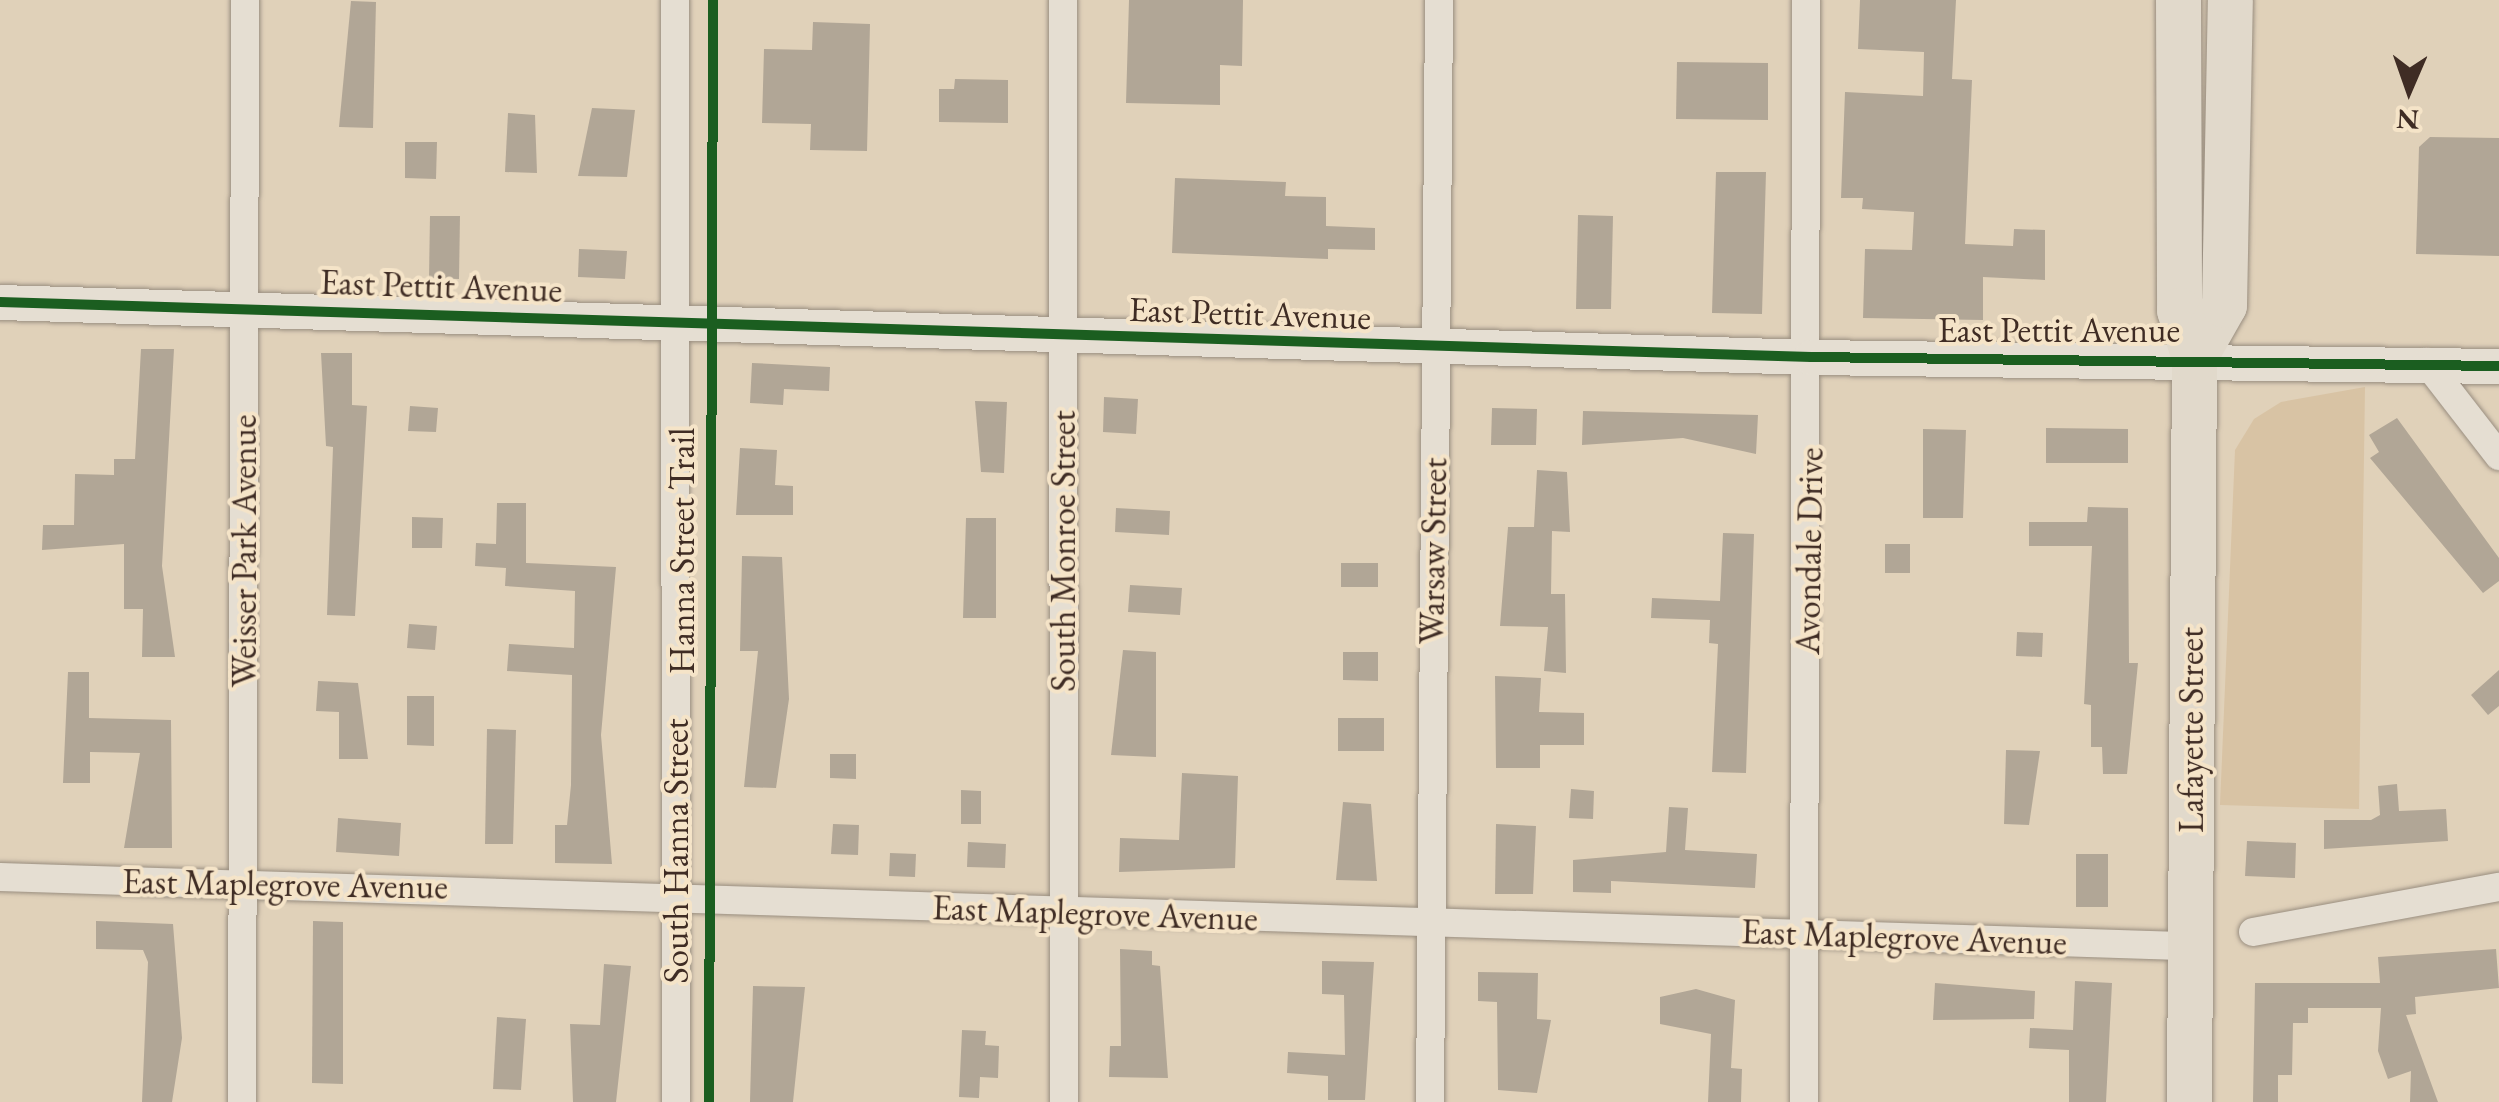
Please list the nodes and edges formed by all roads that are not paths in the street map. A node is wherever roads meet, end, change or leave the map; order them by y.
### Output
1 (245, 0) edge
2 (675, 0) edge
3 (1063, 0) edge
4 (1439, 0) edge
5 (1806, 0) edge
6 (2178, 0) edge
7 (2230, 0) edge
8 (0, 302) edge
9 (244, 308) junction
10 (678, 320) junction
11 (1062, 334) junction
12 (1435, 346) junction
13 (1810, 357) junction
14 (2194, 358) junction
15 (2426, 362) junction
16 (2499, 366) edge
17 (2499, 456) edge
18 (0, 877) edge
19 (243, 883) junction
20 (2499, 888) edge
21 (676, 895) junction
22 (1066, 914) junction
23 (1429, 923) junction
24 (2253, 932) dead end
25 (1805, 934) junction
26 (2189, 946) junction
27 (242, 1102) edge
28 (676, 1102) edge
29 (1064, 1102) edge
30 (1430, 1102) edge
31 (1804, 1102) edge
32 (2189, 1102) edge

1 - 9 street, Weisser Park Avenue
2 - 10 street, South Hanna Street
3 - 11 street, South Monroe Street
4 - 12 street, Warsaw Street
5 - 13 street, Avondale Drive
6 - 14 highway, Lafayette Street
7 - 14 highway, Lafayette Street
8 - 9 street, East Pettit Avenue
9 - 10 street, East Pettit Avenue
9 - 19 street, Weisser Park Avenue
10 - 11 street, East Pettit Avenue
10 - 21 street, South Hanna Street
11 - 12 street, East Pettit Avenue
11 - 22 street, South Monroe Street
12 - 13 street, East Pettit Avenue
12 - 23 street, Warsaw Street
13 - 14 street, East Pettit Avenue
13 - 25 street, Avondale Drive
14 - 15 street, East Pettit Avenue
14 - 26 highway, Lafayette Street
15 - 16 street, East Pettit Avenue
15 - 17 street
18 - 19 street, East Maplegrove Avenue
19 - 21 street, East Maplegrove Avenue
19 - 27 street, Weisser Park Avenue
20 - 24 street
21 - 22 street, East Maplegrove Avenue
21 - 28 street, South Hanna Street
22 - 23 street, East Maplegrove Avenue
22 - 29 street, South Monroe Street
23 - 25 street, East Maplegrove Avenue
23 - 30 street, Warsaw Street
25 - 26 street, East Maplegrove Avenue
25 - 31 street, Avondale Drive
26 - 32 highway, Lafayette Street

